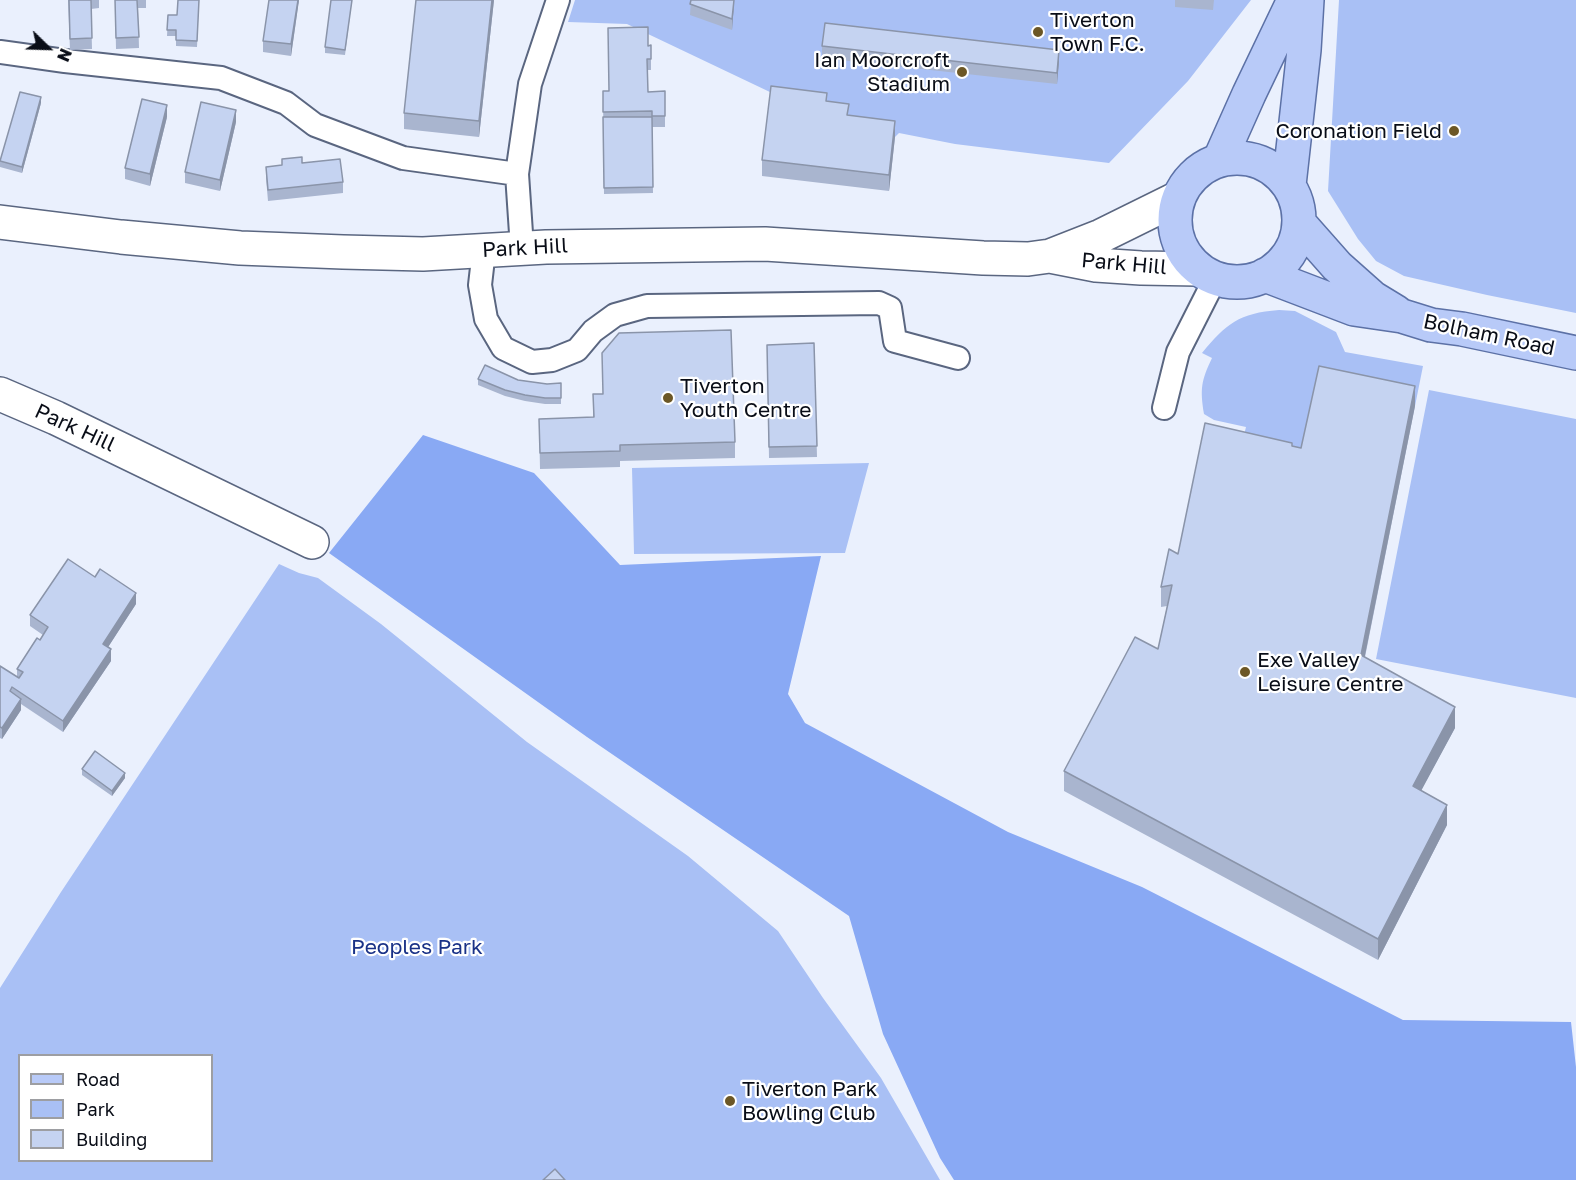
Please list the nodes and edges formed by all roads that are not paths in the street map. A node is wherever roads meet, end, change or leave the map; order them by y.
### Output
1 (558, 0) edge
2 (1294, 0) edge
3 (1307, 0) edge
4 (0, 52) edge
5 (1220, 159) junction
6 (517, 174) junction
7 (1289, 185) junction
8 (1178, 198) junction
9 (0, 222) edge
10 (1299, 222) junction
11 (522, 248) junction
12 (484, 250) junction
13 (1050, 256) junction
14 (1206, 274) junction
15 (1265, 275) junction
16 (1402, 316) junction
17 (1576, 353) edge
18 (958, 358) dead end
19 (0, 394) edge
20 (1164, 408) dead end
21 (312, 542) dead end

1 - 6 lane
2 - 5 main road
3 - 7 main road
4 - 6 lane
5 - 7 main road
5 - 8 main road
6 - 11 lane
7 - 10 main road
8 - 13 street, Park Hill
8 - 14 main road
9 - 12 street, Park Hill
10 - 15 main road
10 - 16 main road, Bolham Road
11 - 12 street, Park Hill
11 - 13 street, Park Hill
12 - 18 lane
13 - 14 street, Park Hill
14 - 15 main road
14 - 20 lane
15 - 16 main road, Bolham Road
16 - 17 main road, Bolham Road
19 - 21 street, Park Hill

